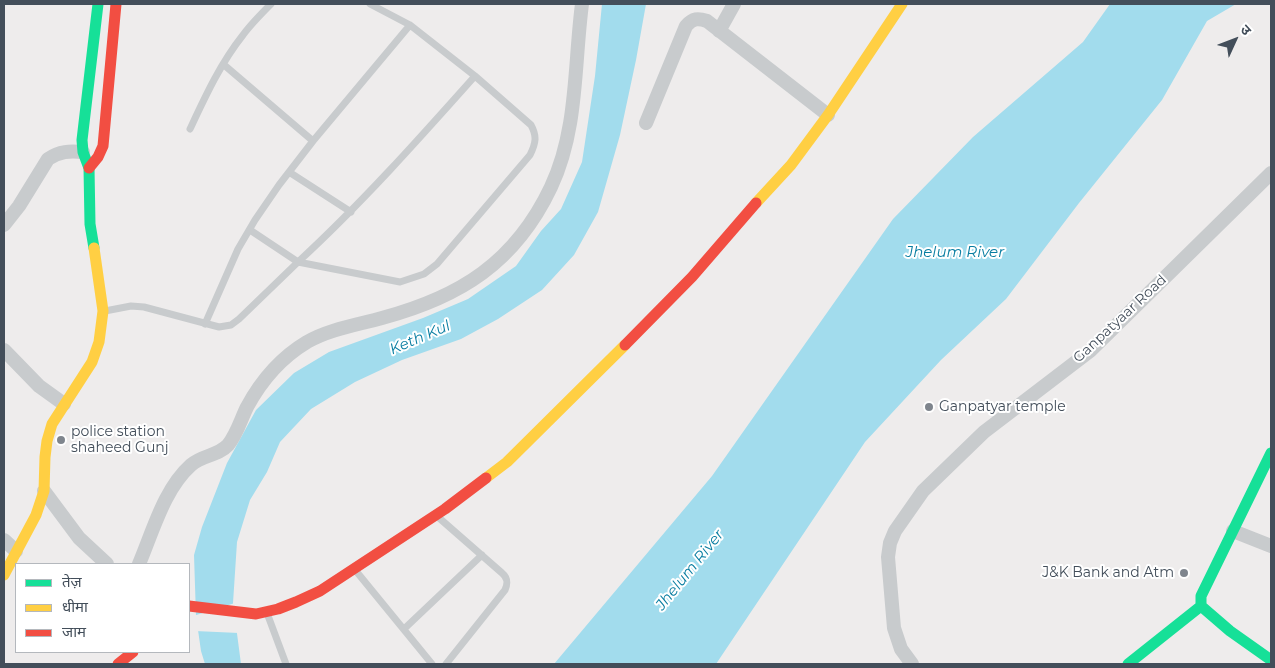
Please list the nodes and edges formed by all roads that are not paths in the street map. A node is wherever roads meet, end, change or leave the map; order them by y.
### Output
1 (98, 4) edge
2 (116, 4) edge
3 (271, 4) edge
4 (370, 4) edge
5 (580, 4) edge
6 (734, 4) edge
7 (902, 4) edge
8 (410, 25) junction
9 (719, 30) junction
10 (223, 64) junction
11 (475, 76) junction
12 (828, 115) junction
13 (646, 123) dead end
14 (190, 129) dead end
15 (313, 141) junction
16 (83, 152) junction
17 (89, 168) junction
18 (289, 172) junction
19 (1271, 173) edge
20 (351, 212) junction
21 (4, 225) edge
22 (250, 230) junction
23 (298, 262) junction
24 (103, 311) junction
25 (205, 324) junction
26 (4, 350) edge
27 (64, 404) junction
28 (1271, 453) edge
29 (44, 491) junction
30 (436, 515) junction
31 (1233, 531) junction
32 (4, 540) edge
33 (1271, 546) edge
34 (16, 551) junction
35 (482, 555) junction
36 (107, 563) edge
37 (139, 563) edge
38 (354, 569) junction
39 (4, 575) edge
40 (190, 606) edge
41 (1202, 606) junction
42 (261, 613) junction
43 (404, 629) junction
44 (132, 653) edge
45 (1271, 660) edge
46 (118, 664) edge
47 (286, 664) edge
48 (432, 664) edge
49 (446, 664) edge
50 (912, 664) edge
51 (1128, 664) edge

1 - 16 street
2 - 17 street
3 - 10 lane
4 - 8 lane
5 - 37 street
6 - 9 street
7 - 12 street
8 - 11 lane
8 - 15 lane
9 - 12 street
9 - 13 street
10 - 14 lane
10 - 15 lane
11 - 20 lane
11 - 23 lane
12 - 30 street
15 - 18 lane
16 - 17 street
16 - 21 street
17 - 24 street
18 - 20 lane
18 - 22 lane
19 - 50 street, Ganpatyaar Road
20 - 23 lane
22 - 23 lane
22 - 25 lane
23 - 25 lane
24 - 25 lane
24 - 27 street
26 - 27 street
27 - 29 street
28 - 31 street
29 - 34 street
29 - 36 street
30 - 35 lane
30 - 38 street
31 - 33 street
31 - 41 street
32 - 34 street
34 - 39 street
35 - 43 lane
35 - 49 lane
38 - 42 street
38 - 43 lane
40 - 42 street
41 - 45 street
41 - 51 street
42 - 47 lane
43 - 48 lane
44 - 46 street

